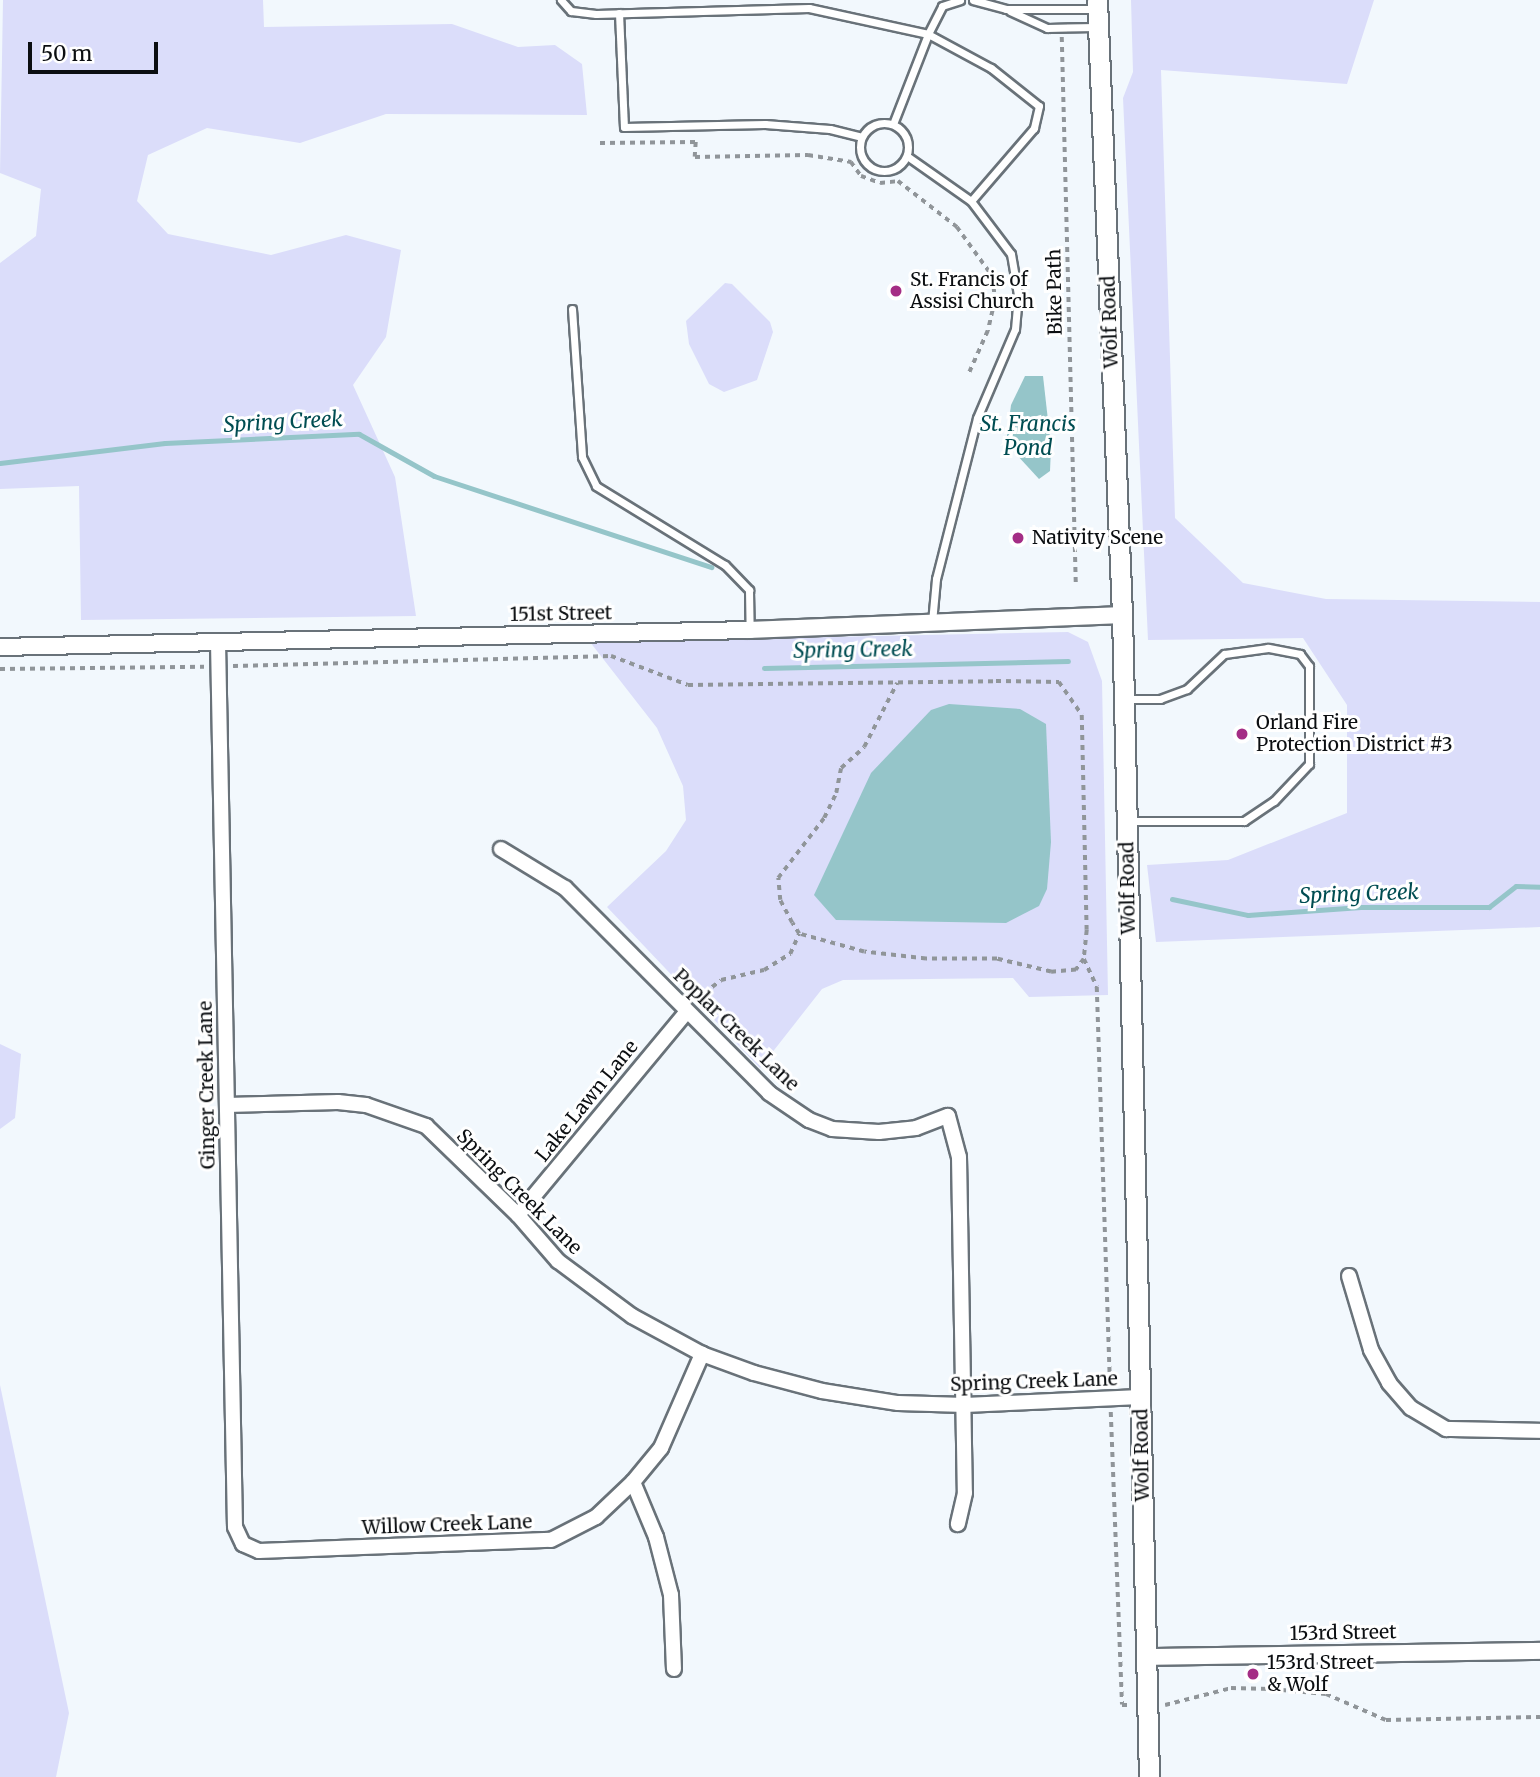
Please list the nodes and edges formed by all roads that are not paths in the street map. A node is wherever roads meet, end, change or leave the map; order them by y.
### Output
1 (561, 0) edge
2 (960, 0) edge
3 (974, 0) edge
4 (1006, 9) junction
5 (1097, 12) edge
6 (619, 13) junction
7 (928, 34) junction
8 (893, 124) junction
9 (861, 137) junction
10 (907, 156) junction
11 (971, 201) junction
12 (572, 309) dead end
13 (1122, 615) junction
14 (932, 623) junction
15 (750, 630) junction
16 (218, 642) junction
17 (0, 647) edge
18 (1123, 699) junction
19 (1126, 821) junction
20 (501, 849) dead end
21 (685, 1011) junction
22 (227, 1105) junction
23 (518, 1215) junction
24 (1349, 1276) dead end
25 (702, 1354) junction
26 (1140, 1397) junction
27 (965, 1405) junction
28 (1540, 1431) edge
29 (633, 1482) junction
30 (958, 1524) dead end
31 (235, 1527) joint
32 (1540, 1651) edge
33 (1147, 1657) junction
34 (674, 1669) dead end
35 (1149, 1777) edge

1 - 6 lane
2 - 7 lane
3 - 4 lane
4 - 5 lane
4 - 5 lane
5 - 13 main road, Wolf Road
6 - 7 lane
6 - 9 lane
7 - 8 lane
7 - 11 lane
8 - 9 lane
8 - 10 lane
9 - 10 lane
10 - 11 lane
11 - 14 lane
12 - 15 lane
13 - 14 street, 151st Street
13 - 18 main road, Wolf Road
14 - 15 street, 151st Street
15 - 16 street, 151st Street
16 - 17 street, 151st Street
16 - 22 street, Ginger Creek Lane
18 - 19 main road, Wolf Road
18 - 19 lane
19 - 26 main road, Wolf Road
20 - 21 street, Poplar Creek Lane
21 - 23 street, Lake Lawn Lane
21 - 27 street, Poplar Creek Lane
22 - 23 street, Spring Creek Lane
22 - 31 street, Ginger Creek Lane
23 - 25 street, Spring Creek Lane
24 - 28 street
25 - 27 street, Spring Creek Lane
25 - 29 street, Willow Creek Lane
26 - 27 street, Spring Creek Lane
26 - 33 main road, Wolf Road
27 - 30 street
29 - 31 street, Willow Creek Lane
29 - 34 street
32 - 33 street, 153rd Street
33 - 35 main road, Wolf Road

